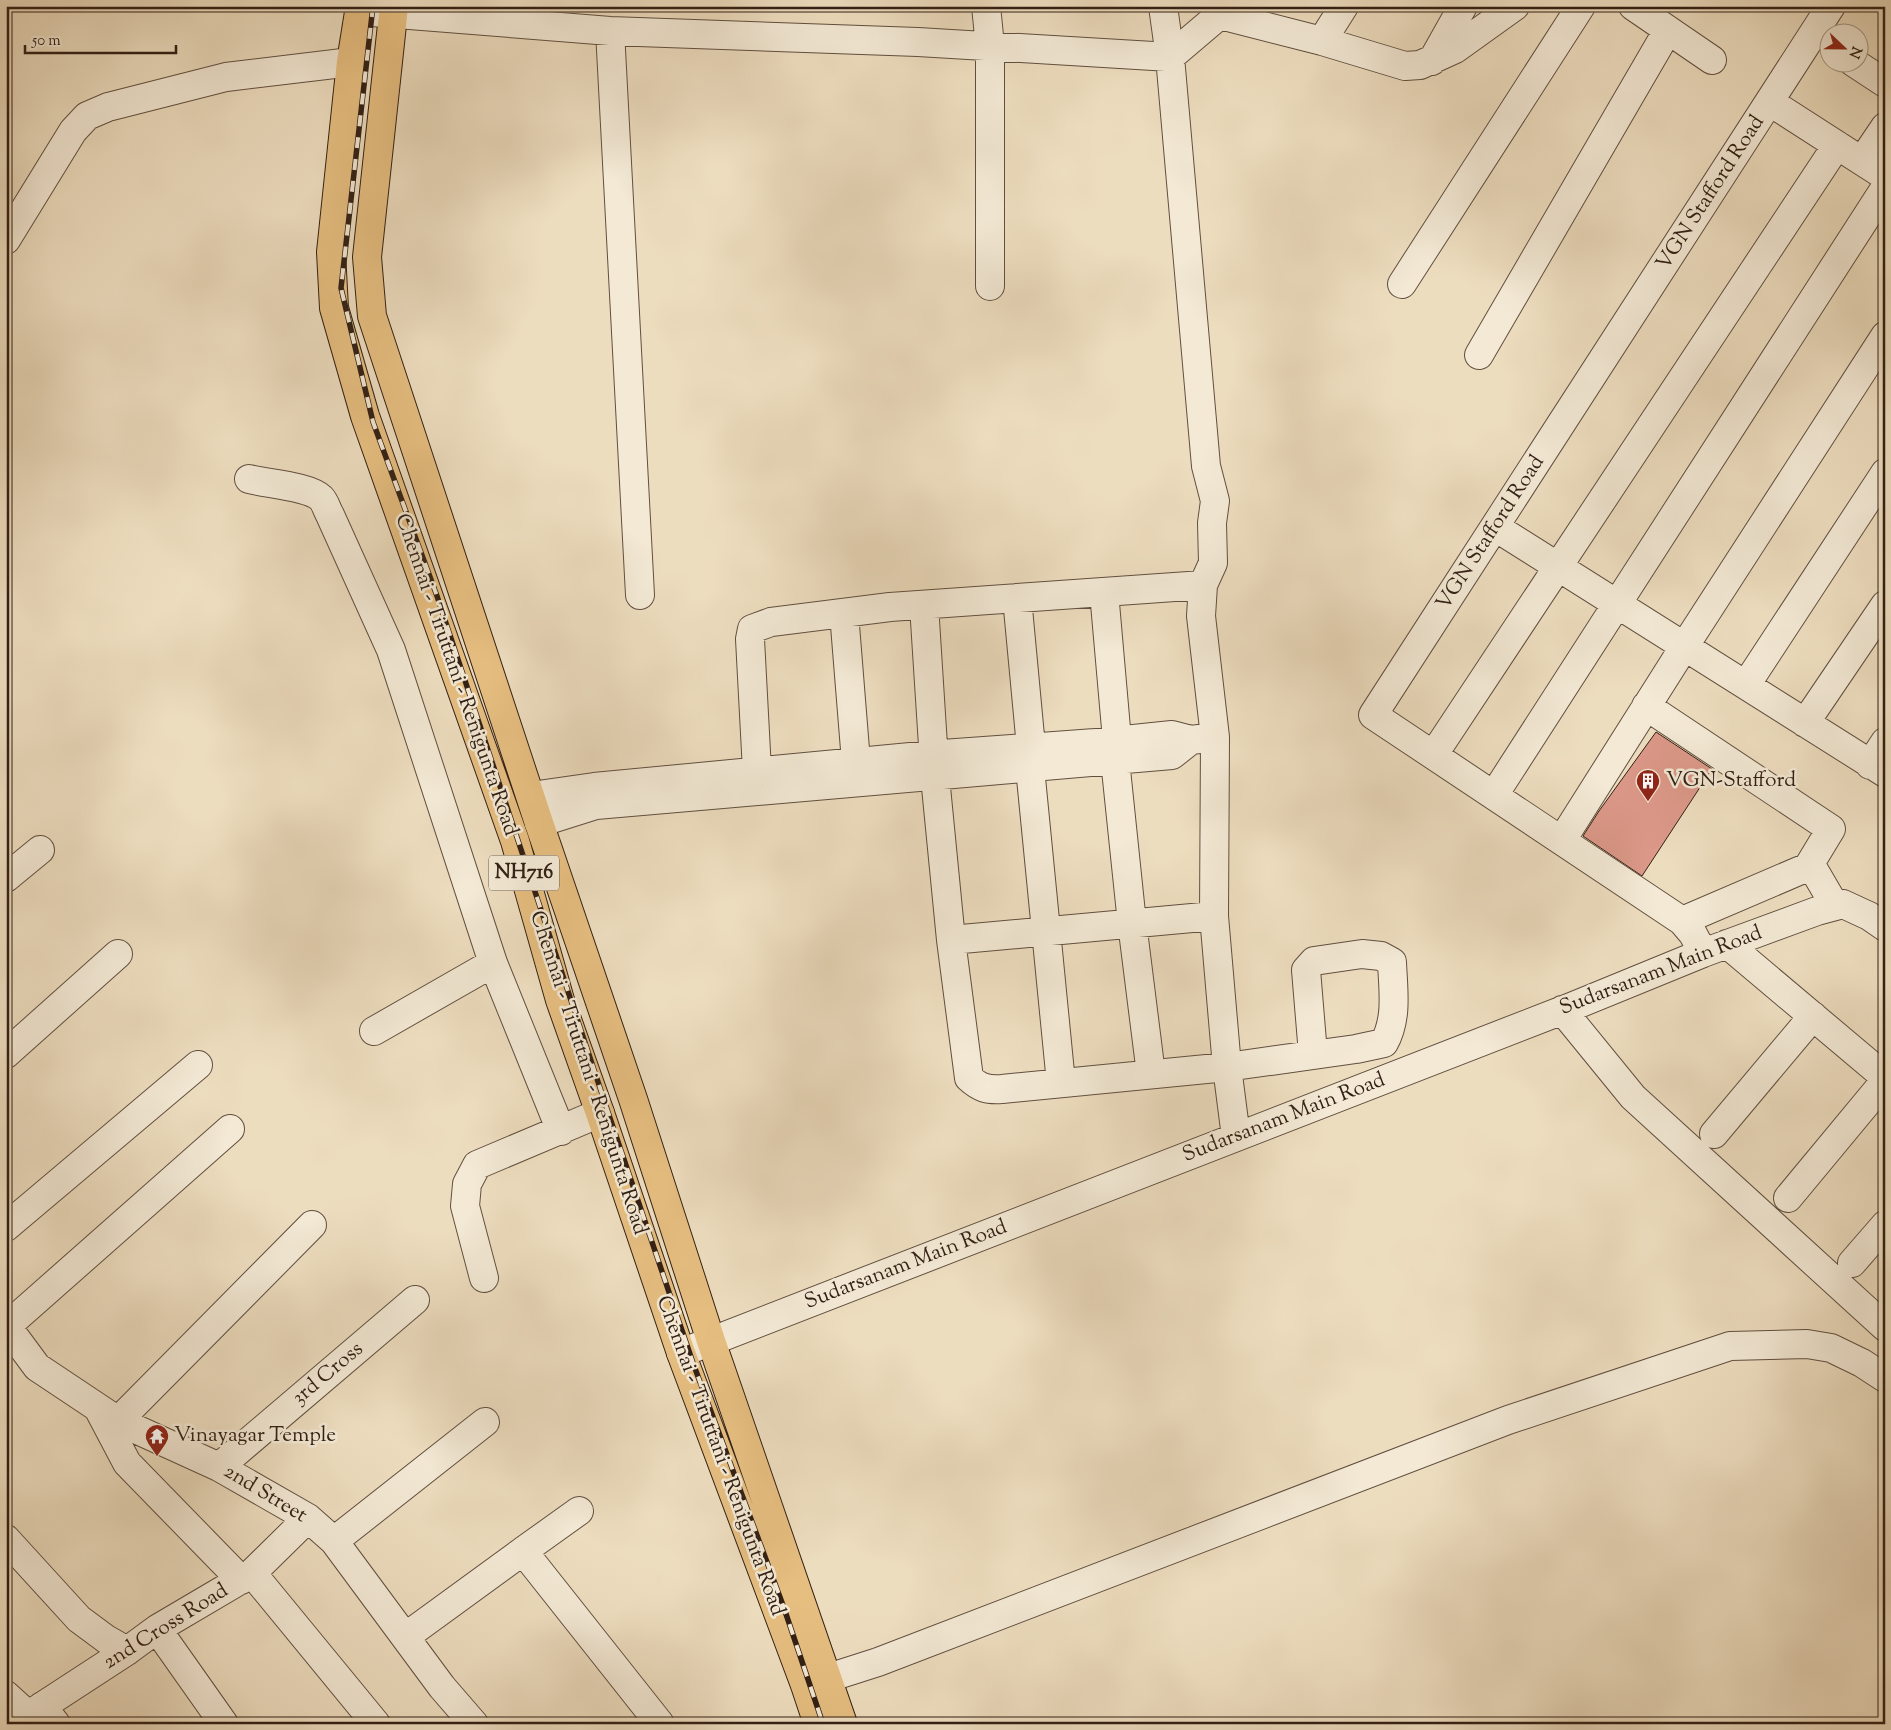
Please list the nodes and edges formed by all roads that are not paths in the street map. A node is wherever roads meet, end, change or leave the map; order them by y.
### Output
1 (986, 6) edge
2 (1163, 6) edge
3 (1344, 6) edge
4 (1463, 6) edge
5 (1515, 6) edge
6 (1581, 6) edge
7 (1633, 6) edge
8 (1831, 6) edge
9 (360, 9) edge
10 (393, 10) edge
11 (1225, 11) edge
12 (1826, 22) edge
13 (1668, 30) junction
14 (610, 31) junction
15 (1322, 41) junction
16 (1818, 43) edge
17 (990, 46) junction
18 (1170, 57) junction
19 (1712, 60) dead end
20 (1432, 61) junction
21 (352, 62) junction
22 (1868, 72) edge
23 (1885, 83) edge
24 (1770, 102) junction
25 (1885, 127) edge
26 (1836, 145) junction
27 (1862, 161) junction
28 (1885, 176) edge
29 (1885, 188) edge
30 (6, 240) edge
31 (1402, 284) dead end
32 (990, 286) dead end
33 (1885, 336) edge
34 (1479, 355) dead end
35 (1885, 473) edge
36 (249, 479) dead end
37 (1494, 527) junction
38 (1558, 567) junction
39 (1203, 585) junction
40 (1104, 592) junction
41 (640, 596) dead end
42 (1017, 598) junction
43 (1617, 604) junction
44 (924, 605) junction
45 (1885, 605) edge
46 (844, 613) junction
47 (1684, 647) junction
48 (1746, 685) junction
49 (1646, 706) junction
50 (1805, 723) junction
51 (1203, 738) junction
52 (1885, 742) edge
53 (1116, 750) junction
54 (1434, 754) junction
55 (1031, 758) junction
56 (856, 762) junction
57 (934, 766) junction
58 (1878, 769) edge
59 (757, 771) junction
60 (723, 785) junction
61 (1494, 795) junction
62 (531, 796) junction
63 (540, 823) junction
64 (1562, 840) junction
65 (40, 850) dead end
66 (1808, 867) junction
67 (6, 878) edge
68 (1834, 906) junction
69 (1214, 916) junction
70 (1682, 921) junction
71 (1132, 923) junction
72 (1885, 927) edge
73 (1045, 931) junction
74 (951, 940) junction
75 (1715, 948) junction
76 (118, 954) dead end
77 (493, 963) junction
78 (1562, 1010) junction
79 (1813, 1016) junction
80 (374, 1031) dead end
81 (6, 1054) edge
82 (1312, 1054) dead end
83 (198, 1065) dead end
84 (1227, 1067) junction
85 (1151, 1074) junction
86 (1885, 1077) edge
87 (1885, 1081) edge
88 (1061, 1083) junction
89 (600, 1113) junction
90 (230, 1129) dead end
91 (561, 1131) junction
92 (1714, 1134) dead end
93 (1236, 1137) junction
94 (1788, 1198) dead end
95 (312, 1225) dead end
96 (1885, 1225) edge
97 (6, 1227) edge
98 (1852, 1264) dead end
99 (484, 1278) dead end
100 (415, 1300) dead end
101 (7, 1326) edge
102 (1885, 1327) edge
103 (710, 1341) junction
104 (680, 1353) junction
105 (1885, 1378) edge
106 (108, 1414) junction
107 (485, 1422) dead end
108 (218, 1467) junction
109 (579, 1511) dead end
110 (308, 1518) junction
111 (6, 1539) edge
112 (334, 1541) junction
113 (523, 1551) junction
114 (247, 1577) junction
115 (157, 1629) junction
116 (405, 1637) junction
117 (127, 1651) junction
118 (828, 1678) junction
119 (6, 1695) edge
120 (36, 1717) edge
121 (224, 1724) edge
122 (376, 1724) edge
123 (474, 1724) edge
124 (660, 1724) edge
125 (818, 1724) edge
126 (843, 1724) edge

1 - 17 street
2 - 18 street
3 - 15 street
4 - 20 street
5 - 20 street
6 - 31 street
7 - 13 street
8 - 12 street, VGN Stafford Road
9 - 10 street
9 - 21 highway, Chennai - Tiruttani - Renigunta Road / NH716
10 - 14 street
10 - 62 highway, Chennai - Tiruttani - Renigunta Road / NH716
11 - 15 street
11 - 18 street
13 - 19 street
13 - 34 street
14 - 17 street
14 - 41 street
15 - 20 street
16 - 24 street, VGN Stafford Road
17 - 18 street
17 - 32 street
18 - 39 street
21 - 30 street
21 - 89 highway, Chennai - Tiruttani - Renigunta Road / NH716
22 - 23 street
24 - 26 street
24 - 37 street, VGN Stafford Road
25 - 27 street
26 - 27 street
26 - 38 street
27 - 28 street
29 - 43 street
33 - 47 street
35 - 48 street
36 - 77 street
37 - 38 street
37 - 54 street, VGN Stafford Road
38 - 43 street
38 - 54 street
39 - 40 street
39 - 51 street
40 - 42 street
40 - 53 street
42 - 44 street
42 - 55 street
43 - 47 street
43 - 61 street
44 - 46 street
44 - 57 street
45 - 50 street
46 - 56 street
46 - 59 street
47 - 48 street
47 - 49 street
48 - 50 street
49 - 64 street
49 - 66 street
50 - 58 street
51 - 53 street
51 - 69 street
52 - 58 street
53 - 55 street
53 - 71 street
54 - 61 street, VGN Stafford Road
55 - 57 street
55 - 73 street
56 - 57 street
56 - 59 street
57 - 60 street
57 - 74 street
59 - 60 street
60 - 62 street
60 - 63 street
61 - 64 street, VGN Stafford Road
62 - 63 highway, Chennai - Tiruttani - Renigunta Road / NH716
63 - 103 highway, Chennai - Tiruttani - Renigunta Road / NH716
64 - 70 street, VGN Stafford Road
65 - 67 street
66 - 68 street
66 - 70 street
68 - 72 street
68 - 75 street, Sudarsanam Main Road
69 - 71 street
69 - 84 street
70 - 75 street, VGN Stafford Road
71 - 73 street
71 - 85 street
73 - 74 street
73 - 88 street
74 - 88 street
75 - 78 street, Sudarsanam Main Road
75 - 79 street
76 - 81 street
77 - 80 street
77 - 91 street
78 - 93 street, Sudarsanam Main Road
78 - 102 street
79 - 86 street
79 - 92 street
82 - 84 street
83 - 97 street
84 - 85 street
84 - 93 street
85 - 88 street
87 - 94 street
89 - 91 street
89 - 104 highway, Chennai - Tiruttani - Renigunta Road / NH716
90 - 101 street
91 - 99 street
93 - 103 street, Sudarsanam Main Road
95 - 106 street
96 - 98 street
100 - 108 street, 3rd Cross
101 - 106 street, 2nd Street
103 - 104 street, Sudarsanam Main Road
103 - 118 highway, Chennai - Tiruttani - Renigunta Road / NH716
104 - 125 highway, Chennai - Tiruttani - Renigunta Road / NH716
105 - 118 street
106 - 108 street, 2nd Street
106 - 114 street
107 - 112 street
108 - 110 street, 2nd Street
109 - 113 street
110 - 112 street, 2nd Street
110 - 114 street, 2nd Cross Road
111 - 117 street
112 - 116 street, 2nd Street
113 - 116 street
113 - 124 street
114 - 115 street, 2nd Cross Road
114 - 122 street
115 - 117 street, 2nd Cross Road
115 - 121 street
116 - 123 street, 2nd Street
117 - 120 street, 2nd Cross Road
118 - 126 highway, Chennai - Tiruttani - Renigunta Road / NH716
119 - 120 street

